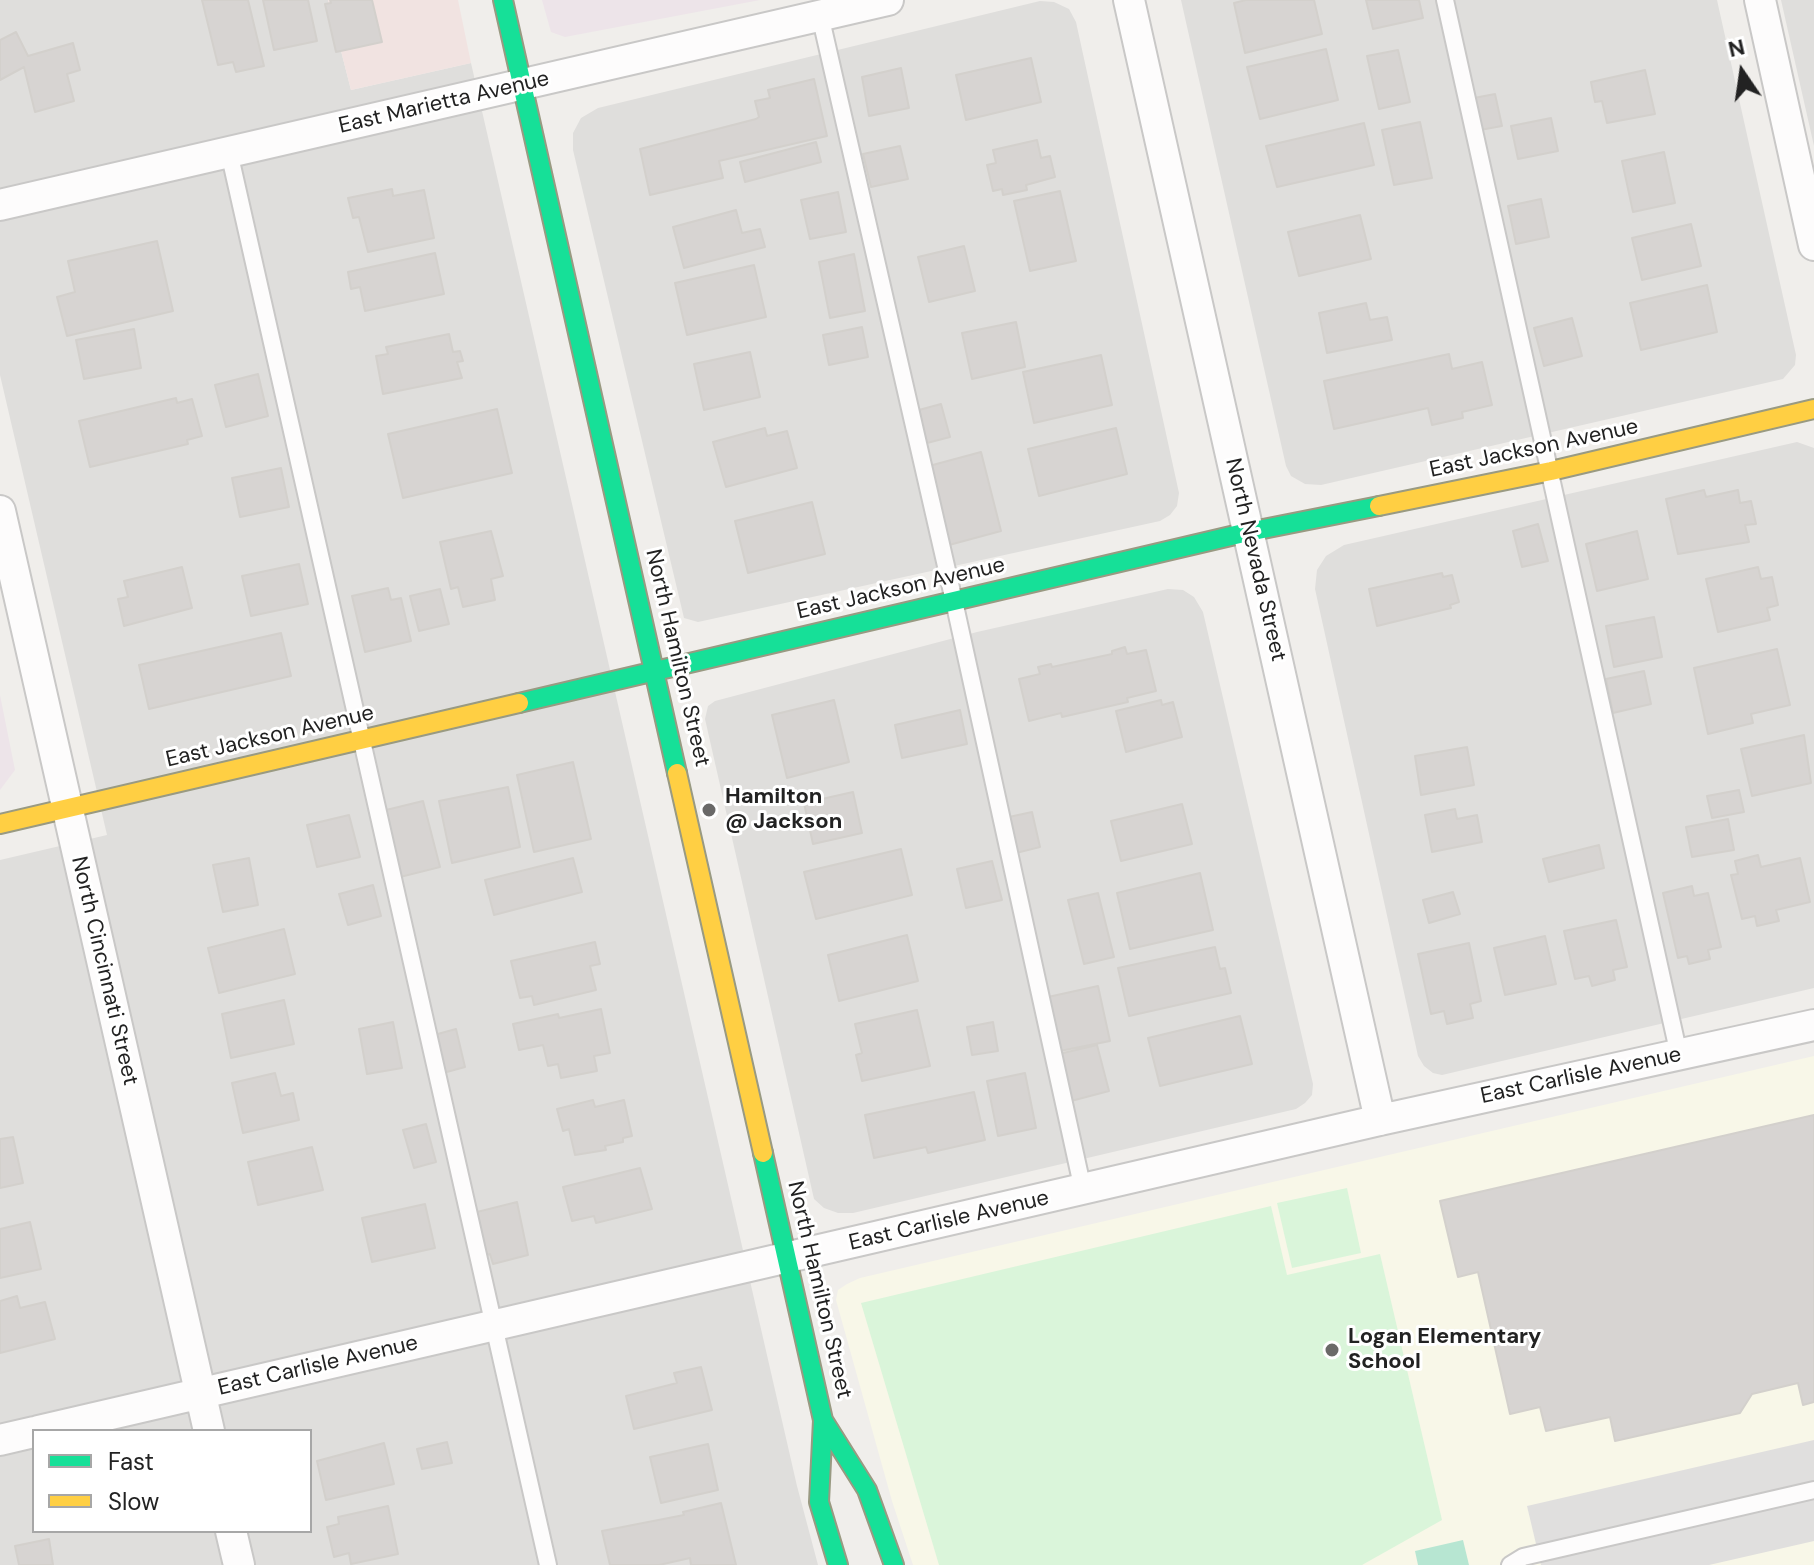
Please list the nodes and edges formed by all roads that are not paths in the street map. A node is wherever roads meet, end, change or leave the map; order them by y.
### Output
1 (503, 0) edge
2 (888, 0) edge
3 (1129, 0) edge
4 (1445, 0) edge
5 (1760, 0) edge
6 (820, 15) junction
7 (522, 85) junction
8 (229, 152) junction
9 (0, 205) edge
10 (1814, 245) edge
11 (1814, 409) edge
12 (1551, 471) junction
13 (0, 511) edge
14 (1248, 532) junction
15 (954, 601) junction
16 (656, 671) junction
17 (361, 741) junction
18 (67, 808) junction
19 (0, 824) edge
20 (1814, 1025) edge
21 (1679, 1055) junction
22 (1380, 1120) junction
23 (1083, 1190) junction
24 (787, 1260) junction
25 (494, 1327) junction
26 (200, 1392) junction
27 (823, 1420) junction
28 (48, 1429) edge
29 (209, 1429) edge
30 (32, 1433) edge
31 (0, 1440) edge
32 (1814, 1490) edge
33 (231, 1533) edge
34 (239, 1565) edge
35 (548, 1565) edge
36 (838, 1565) edge
37 (894, 1565) edge
38 (1510, 1565) edge

1 - 7 street, North Hamilton Street
2 - 6 street, East Marietta Avenue
3 - 14 street, North Nevada Street
4 - 12 lane
5 - 10 street
6 - 7 street, East Marietta Avenue
6 - 15 lane
7 - 8 street, East Marietta Avenue
7 - 16 street, North Hamilton Street
8 - 9 street, East Marietta Avenue
8 - 17 lane
11 - 12 street, East Jackson Avenue
12 - 14 street, East Jackson Avenue
12 - 21 lane
13 - 18 street, North Cincinnati Street
14 - 15 street, East Jackson Avenue
14 - 22 street, North Nevada Street
15 - 16 street, East Jackson Avenue
15 - 23 lane
16 - 17 street, East Jackson Avenue
16 - 24 street, North Hamilton Street
17 - 18 street, East Jackson Avenue
17 - 25 lane
18 - 19 street, East Jackson Avenue
18 - 26 street, North Cincinnati Street
20 - 21 street, East Carlisle Avenue
21 - 22 street, East Carlisle Avenue
22 - 23 street, East Carlisle Avenue
23 - 24 street, East Carlisle Avenue
24 - 25 street, East Carlisle Avenue
24 - 27 street, North Hamilton Street
25 - 26 street, East Carlisle Avenue
25 - 35 lane
26 - 28 street, East Carlisle Avenue
26 - 29 street, North Cincinnati Street
27 - 36 street, North Hamilton Street
27 - 37 street, North Hamilton Street
30 - 31 street, East Carlisle Avenue
32 - 38 lane
33 - 34 street

